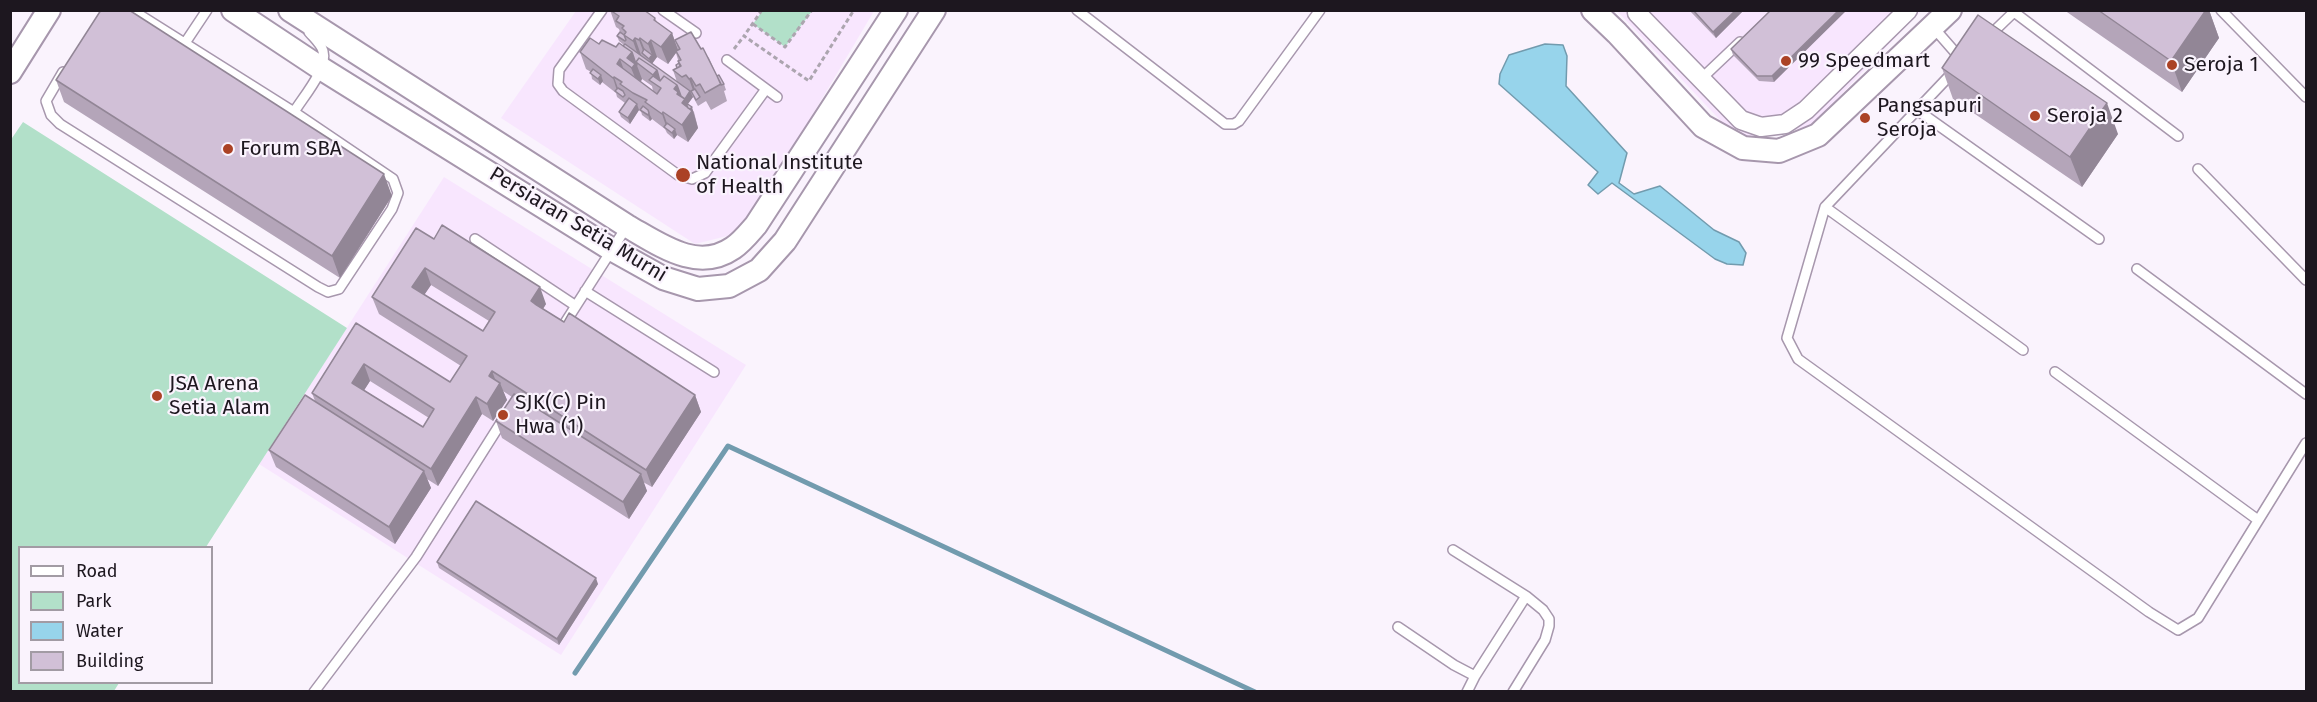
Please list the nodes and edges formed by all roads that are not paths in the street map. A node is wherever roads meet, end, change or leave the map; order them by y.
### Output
1 (49, 10) edge
2 (132, 10) edge
3 (207, 10) edge
4 (233, 10) edge
5 (602, 10) edge
6 (663, 10) edge
7 (896, 10) edge
8 (934, 10) edge
9 (1320, 10) edge
10 (1593, 10) edge
11 (1908, 10) edge
12 (1950, 10) edge
13 (2221, 10) edge
14 (291, 11) edge
15 (2015, 11) edge
16 (1083, 12) edge
17 (1638, 12) edge
18 (1933, 27) junction
19 (696, 33) dead end
20 (1617, 33) junction
21 (1748, 33) edge
22 (185, 43) junction
23 (1980, 45) edge
24 (1971, 53) edge
25 (727, 60) road end
26 (1963, 62) junction
27 (69, 63) edge
28 (322, 69) junction
29 (10, 72) edge
30 (1701, 79) junction
31 (766, 89) junction
32 (777, 97) dead end
33 (2307, 98) edge
34 (1917, 110) junction
35 (294, 112) junction
36 (2178, 136) dead end
37 (2198, 169) dead end
38 (1825, 207) junction
39 (627, 226) junction
40 (475, 239) dead end
41 (2098, 239) dead end
42 (611, 249) junction
43 (2137, 269) dead end
44 (2307, 280) edge
45 (585, 291) junction
46 (576, 306) junction
47 (557, 336) edge
48 (2023, 350) dead end
49 (714, 372) dead end
50 (2055, 372) dead end
51 (2307, 394) edge
52 (512, 406) edge
53 (2307, 443) edge
54 (2258, 520) junction
55 (1453, 550) dead end
56 (1526, 596) junction
57 (1398, 627) dead end
58 (1475, 676) junction
59 (314, 692) edge
60 (1467, 692) edge
61 (1513, 692) edge

1 - 29 street
2 - 22 lane
3 - 22 lane
4 - 28 street, Persiaran Setia Murni
5 - 31 lane
6 - 19 lane
7 - 39 street, Persiaran Setia Murni
8 - 42 street, Persiaran Setia Murni
9 - 16 lane
10 - 20 street
11 - 30 street
12 - 18 street
13 - 33 lane
14 - 28 lane
14 - 39 street, Persiaran Setia Murni
15 - 23 lane
15 - 36 lane
17 - 20 street
17 - 30 street
18 - 20 street
18 - 26 lane
21 - 30 lane
22 - 35 lane
24 - 26 lane
25 - 31 lane
26 - 34 lane
27 - 35 lane
28 - 35 lane
28 - 42 street, Persiaran Setia Murni
31 - 32 lane
34 - 38 lane
34 - 41 lane
37 - 44 lane
38 - 48 lane
38 - 54 lane
39 - 42 lane
40 - 46 lane
42 - 45 lane
43 - 51 lane
45 - 46 lane
45 - 49 lane
46 - 47 lane
50 - 54 lane
52 - 59 lane
53 - 54 lane
55 - 56 lane
56 - 58 lane
56 - 61 lane
57 - 58 lane
58 - 60 lane

